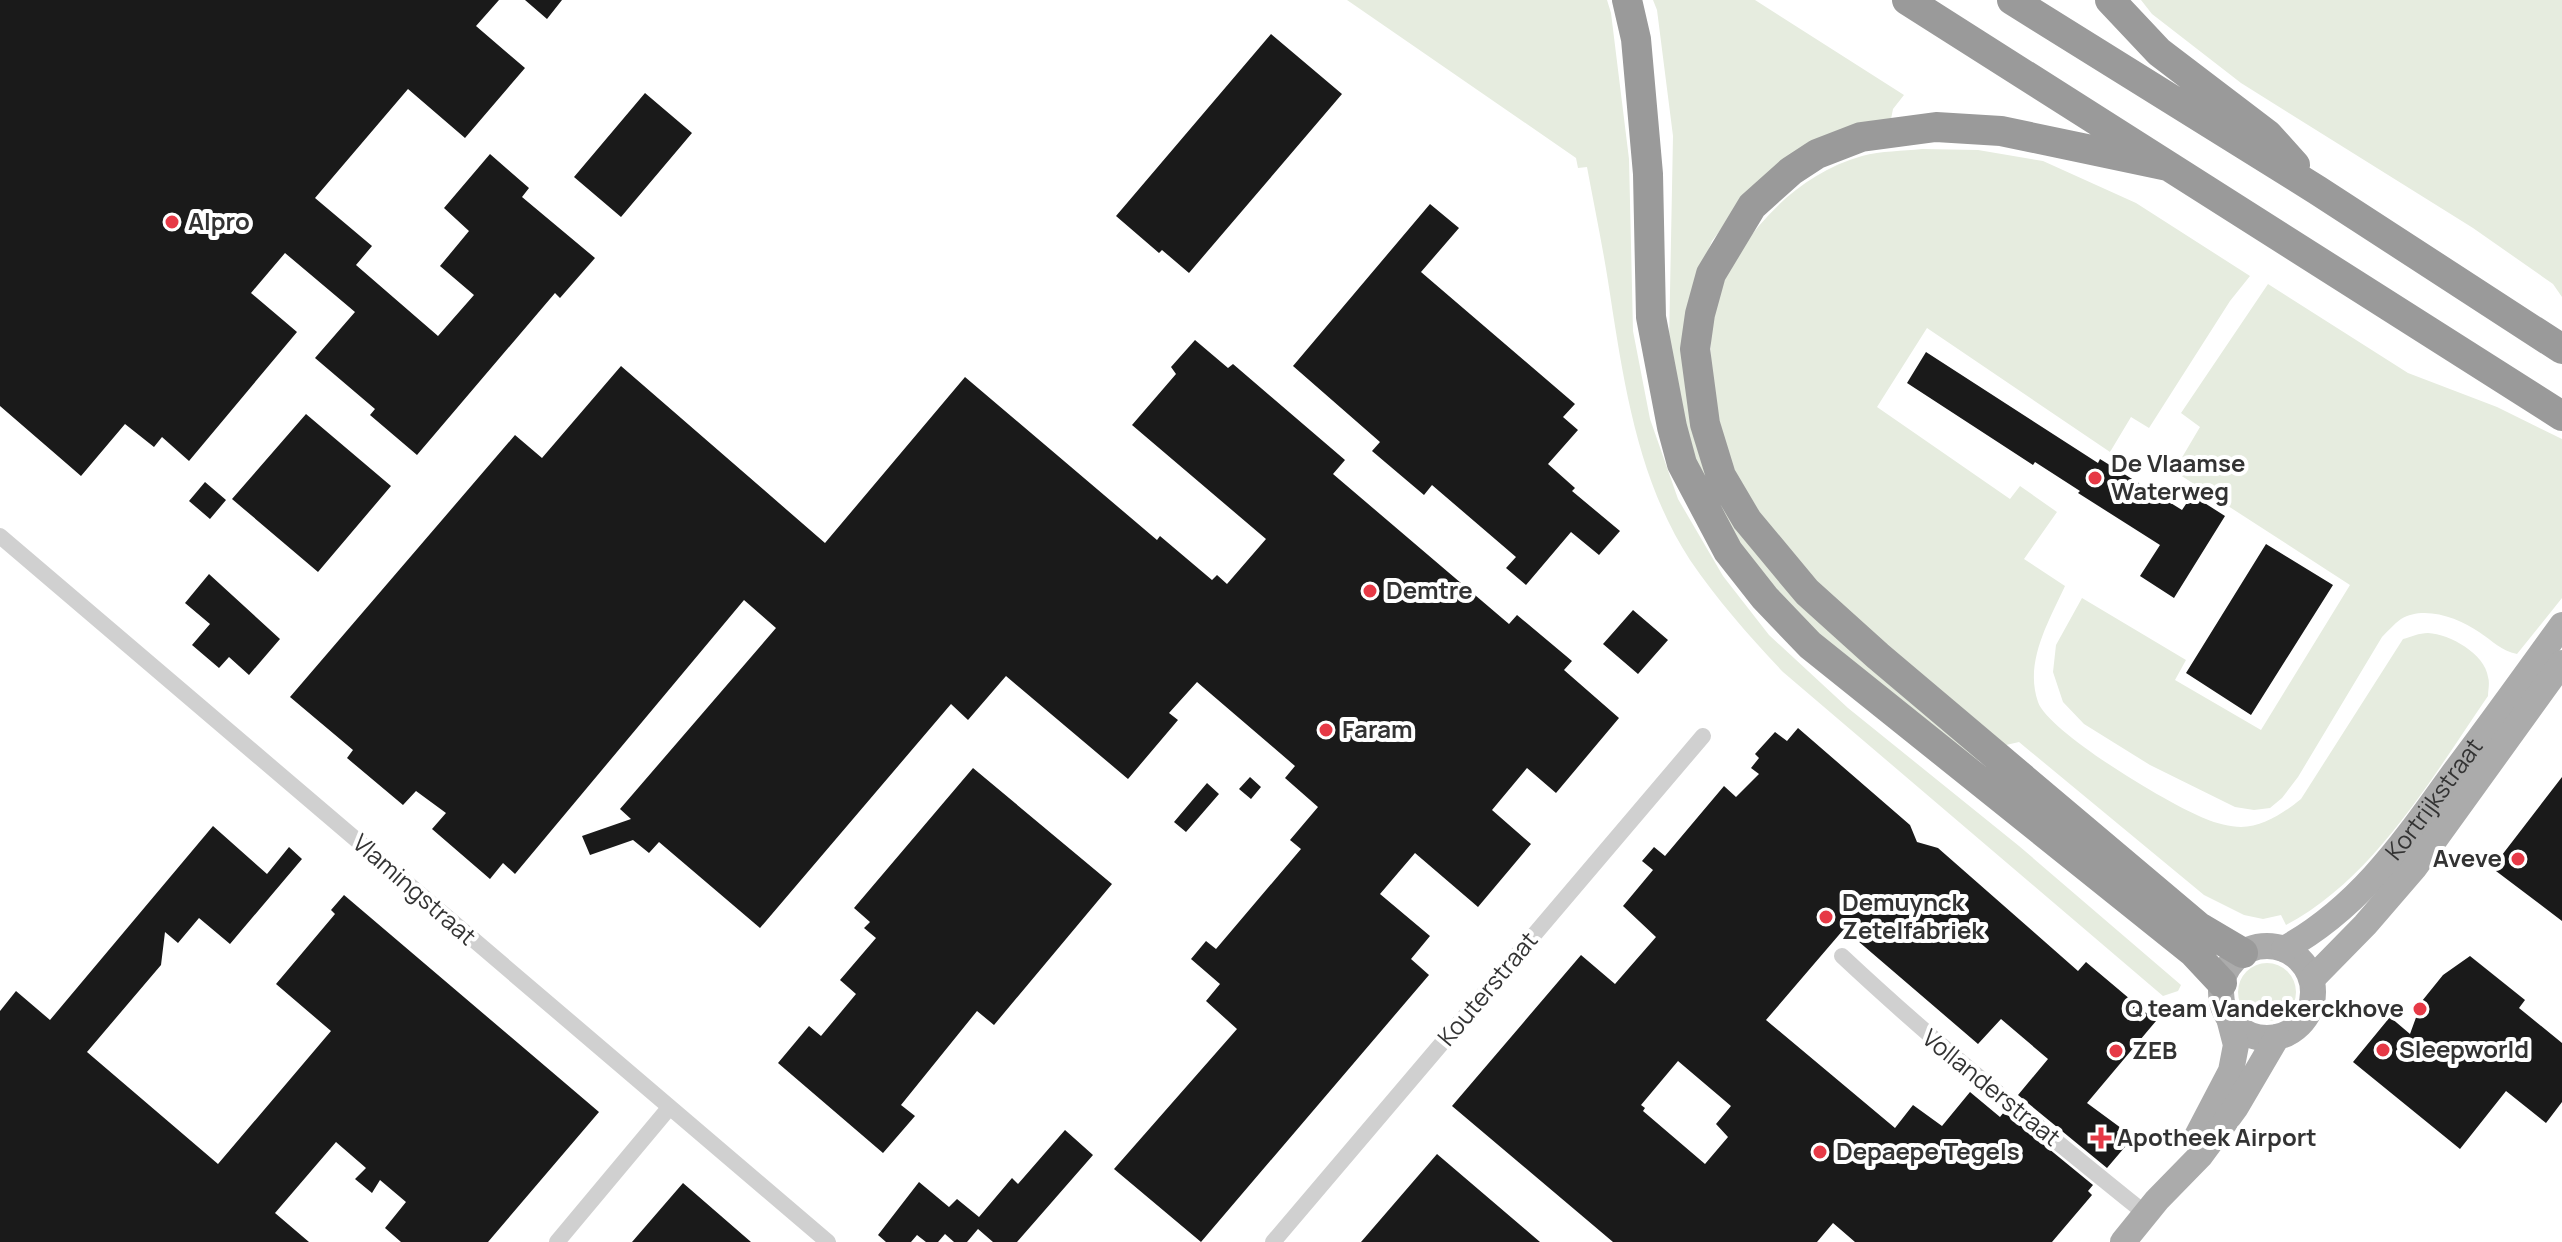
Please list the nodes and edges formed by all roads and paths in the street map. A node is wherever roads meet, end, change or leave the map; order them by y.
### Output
1 (1627, 0) edge
2 (1907, 0) edge
3 (2012, 0) edge
4 (2110, 0) edge
5 (2168, 166) junction
6 (2317, 190) junction
7 (2562, 349) edge
8 (2562, 416) edge
9 (0, 536) edge
10 (2562, 625) edge
11 (2562, 663) edge
12 (1703, 736) dead end
13 (2284, 949) junction
14 (2243, 953) junction
15 (1842, 956) dead end
16 (2312, 979) junction
17 (2222, 983) junction
18 (2229, 1018) junction
19 (2277, 1037) junction
20 (669, 1108) junction
21 (2152, 1207) junction
22 (557, 1242) edge
23 (828, 1242) edge
24 (1273, 1242) edge
25 (2123, 1242) edge

1 - 17 highway
2 - 5 highway
3 - 6 highway
4 - 6 highway
5 - 8 highway
5 - 14 highway
6 - 7 highway
9 - 20 street, Vlamingstraat
10 - 13 main road, Kortrijkstraat
11 - 16 main road, Kortrijkstraat
12 - 24 street, Kouterstraat
13 - 14 main road
13 - 16 main road
14 - 17 main road
15 - 21 street, Vollanderstraat
16 - 19 main road
17 - 18 main road
18 - 19 main road
18 - 21 main road
19 - 21 main road
20 - 22 street
20 - 23 street, Vlamingstraat
21 - 25 main road

